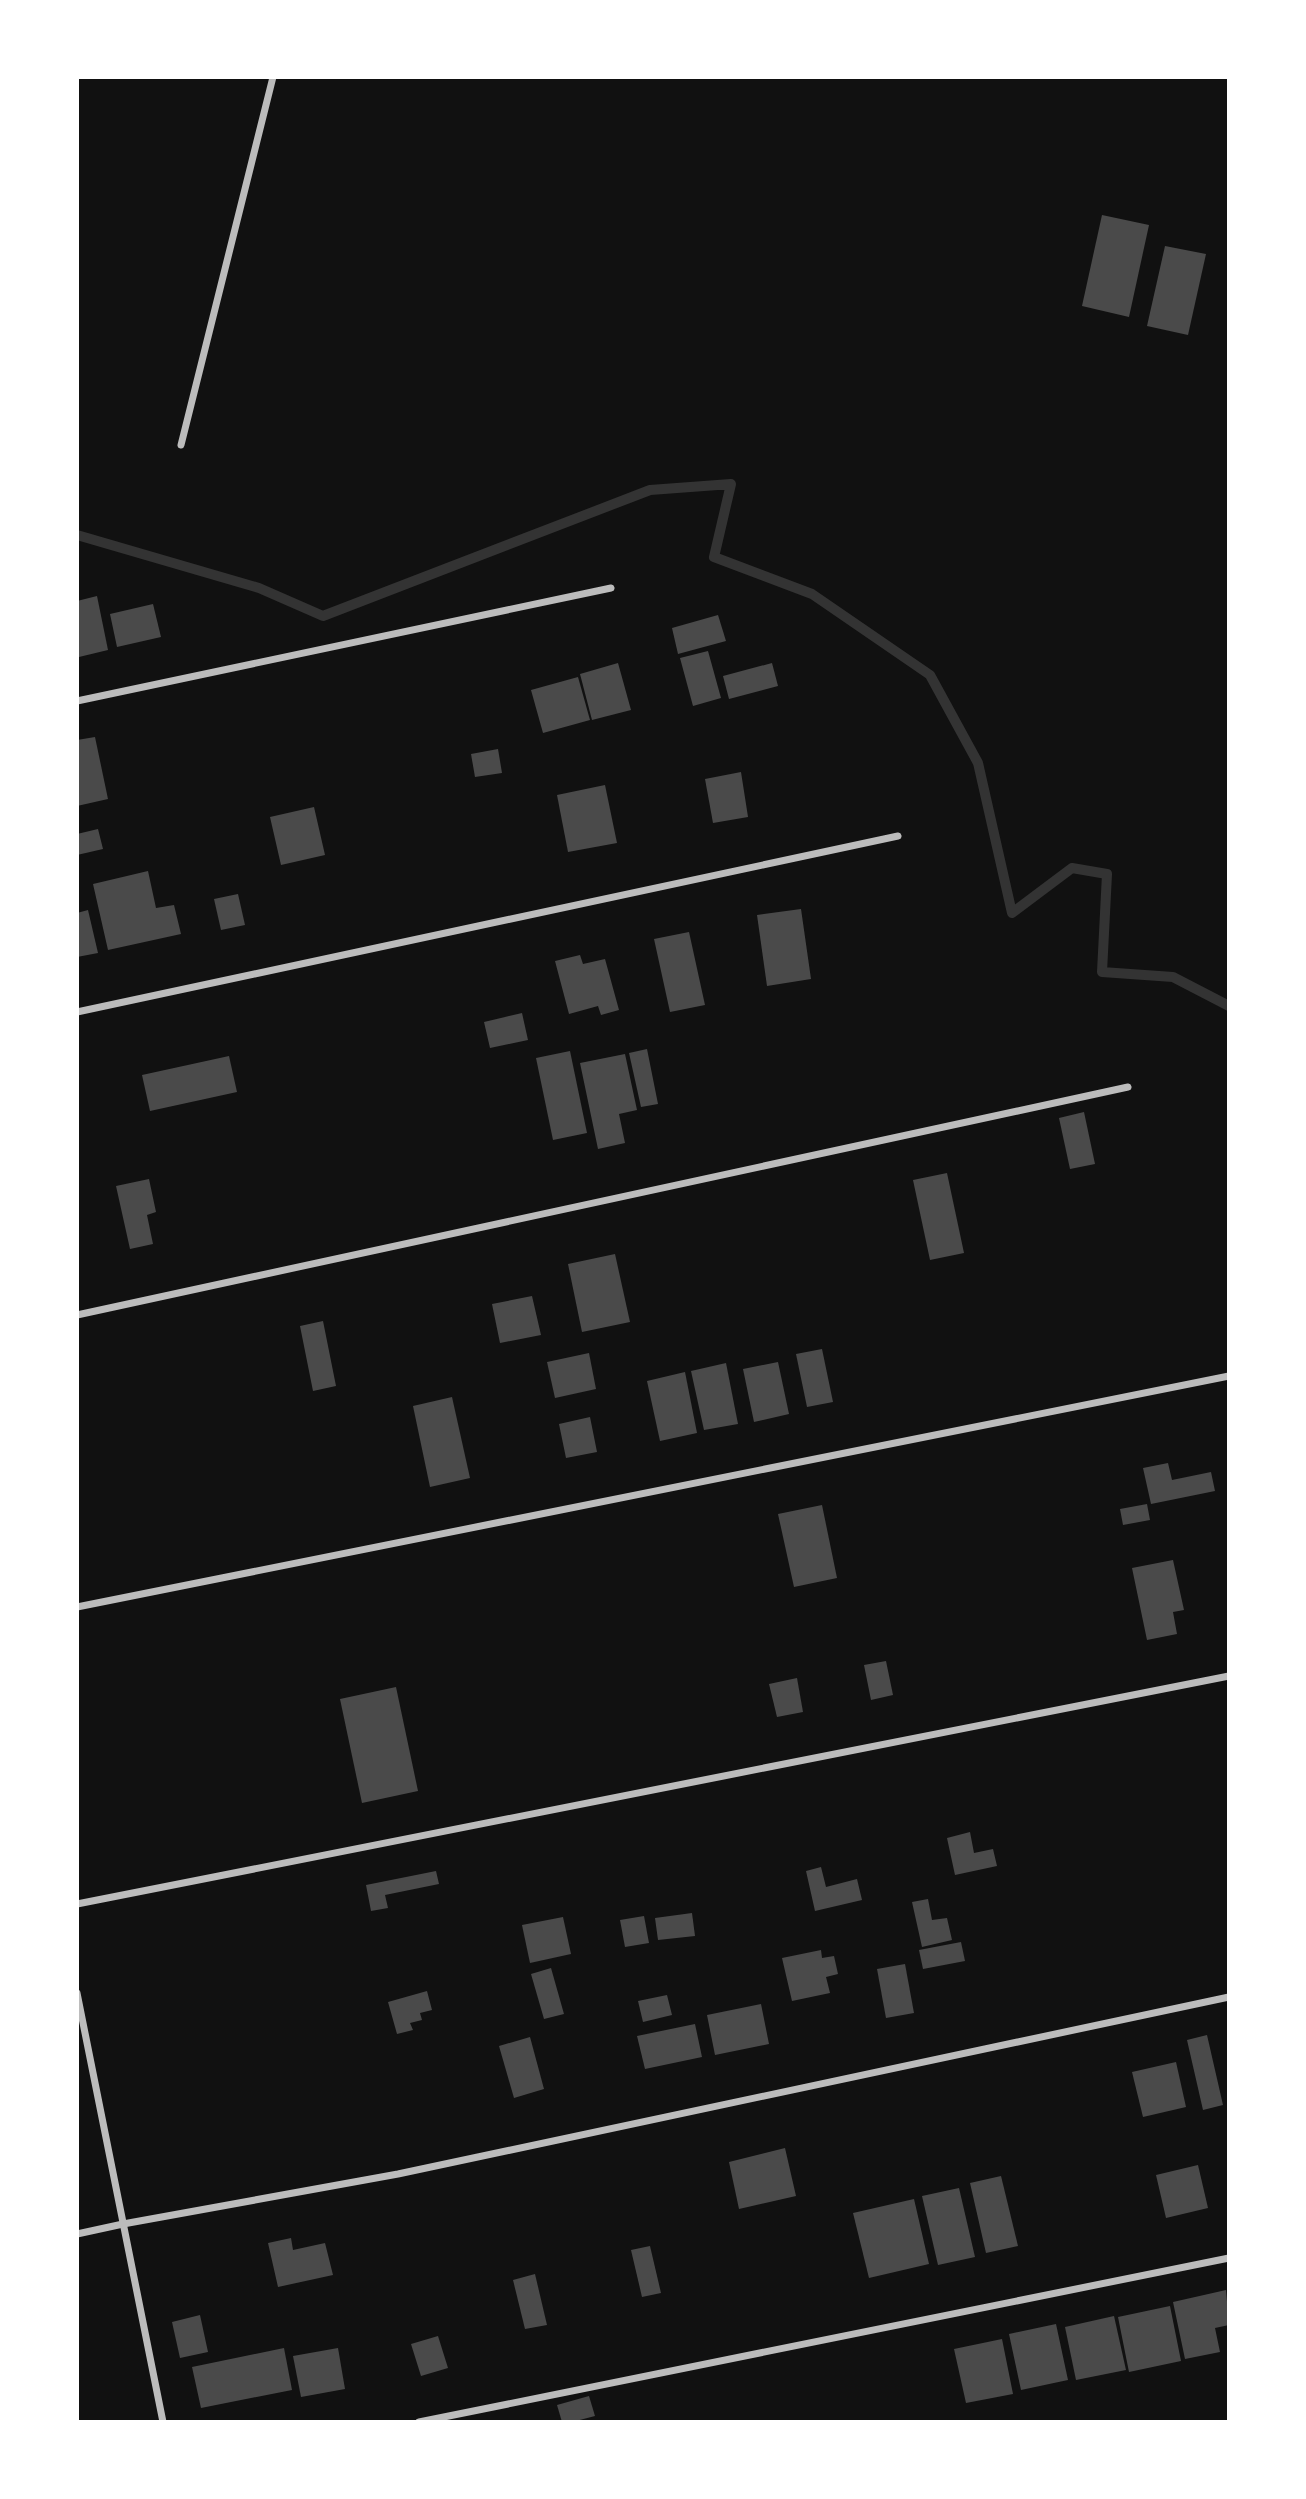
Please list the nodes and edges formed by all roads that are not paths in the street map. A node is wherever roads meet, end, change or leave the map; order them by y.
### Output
1 (272, 77) edge
2 (181, 445) dead end
3 (611, 589) dead end
4 (77, 701) edge
5 (898, 836) dead end
6 (77, 1012) edge
7 (1128, 1087) dead end
8 (77, 1315) edge
9 (1229, 1376) edge
10 (77, 1607) edge
11 (1229, 1675) edge
12 (77, 1904) edge
13 (77, 1993) edge
14 (1229, 1997) edge
15 (123, 2224) junction
16 (77, 2234) edge
17 (1229, 2258) edge
18 (163, 2422) edge
19 (419, 2422) edge

1 - 2 street
3 - 4 street
5 - 6 street
7 - 8 street
9 - 10 street
11 - 12 street
13 - 15 street
14 - 15 street
15 - 16 street
15 - 18 street
17 - 19 street

